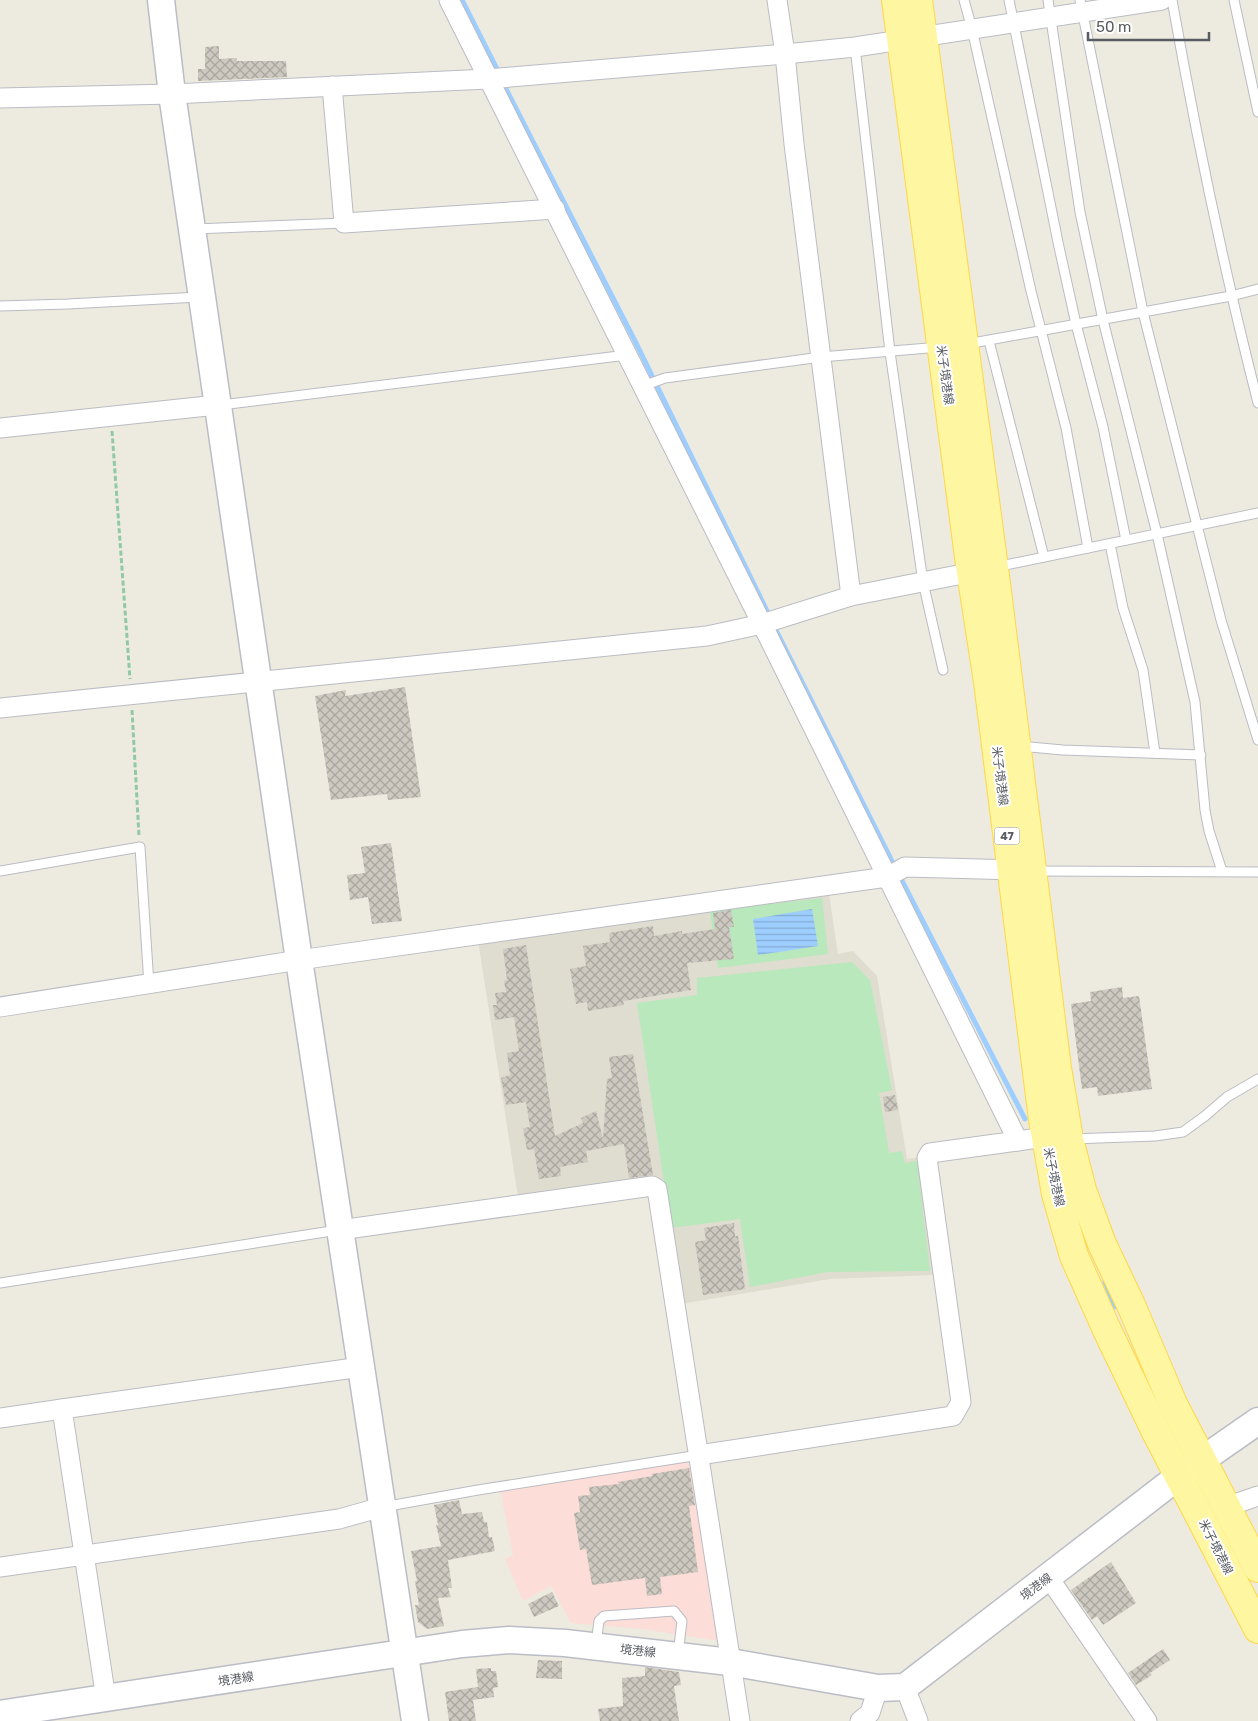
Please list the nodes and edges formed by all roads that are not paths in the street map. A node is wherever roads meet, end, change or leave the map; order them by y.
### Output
1 (161, 0) edge
2 (449, 0) edge
3 (777, 0) edge
4 (896, 0) edge
5 (918, 0) edge
6 (964, 0) edge
7 (1009, 0) edge
8 (1162, 0) edge
9 (1172, 0) edge
10 (1234, 0) edge
11 (1082, 6) edge
12 (1049, 8) edge
13 (1015, 22) junction
14 (972, 29) junction
15 (911, 38) junction
16 (855, 47) junction
17 (785, 54) junction
18 (488, 78) junction
19 (332, 86) junction
20 (172, 94) junction
21 (0, 98) edge
22 (1258, 112) edge
23 (555, 209) junction
24 (344, 223) junction
25 (192, 229) junction
26 (1258, 289) edge
27 (1231, 296) junction
28 (202, 297) junction
29 (0, 306) edge
30 (1143, 312) junction
31 (1103, 320) junction
32 (1076, 324) junction
33 (1041, 331) junction
34 (960, 345) junction
35 (890, 352) junction
36 (628, 355) junction
37 (821, 357) junction
38 (643, 386) junction
39 (1258, 403) edge
40 (218, 405) junction
41 (0, 428) edge
42 (1258, 513) edge
43 (1198, 525) junction
44 (1157, 534) junction
45 (1126, 540) junction
46 (1110, 544) junction
47 (1088, 548) junction
48 (1044, 557) junction
49 (982, 570) junction
50 (922, 582) junction
51 (851, 596) junction
52 (762, 624) junction
53 (943, 670) dead end
54 (259, 681) junction
55 (0, 708) edge
56 (1258, 740) edge
57 (1016, 746) junction
58 (1155, 753) junction
59 (1201, 755) junction
60 (0, 870) edge
61 (1022, 870) junction
62 (1222, 871) junction
63 (1258, 872) edge
64 (888, 877) junction
65 (299, 960) junction
66 (148, 985) junction
67 (0, 1007) edge
68 (1258, 1079) edge
69 (1057, 1138) junction
70 (1018, 1141) junction
71 (340, 1230) junction
72 (0, 1283) edge
73 (361, 1367) junction
74 (62, 1409) junction
75 (0, 1418) edge
76 (1258, 1420) edge
77 (699, 1455) junction
78 (1202, 1460) junction
79 (1179, 1476) junction
80 (1258, 1496) edge
81 (382, 1507) junction
82 (1226, 1507) junction
83 (83, 1554) junction
84 (0, 1567) edge
85 (1258, 1568) edge
86 (1049, 1578) junction
87 (1258, 1630) edge
88 (595, 1647) junction
89 (405, 1654) junction
90 (678, 1656) junction
91 (730, 1662) junction
92 (906, 1687) junction
93 (878, 1688) junction
94 (106, 1699) junction
95 (0, 1714) edge
96 (414, 1721) edge
97 (740, 1721) edge
98 (860, 1721) edge
99 (918, 1721) edge
100 (1147, 1721) edge

1 - 20 street
2 - 18 street
3 - 17 street
4 - 15 main road, 米子境港線 / 47
5 - 15 main road, 米子境港線 / 47
6 - 14 lane
7 - 13 lane
8 - 11 street
9 - 27 lane
10 - 22 lane
11 - 12 street
11 - 30 lane
12 - 13 street
12 - 31 lane
13 - 14 street
13 - 32 lane
14 - 15 street
14 - 33 lane
15 - 16 street
15 - 34 main road, 米子境港線 / 47
16 - 17 street
16 - 35 lane
17 - 18 street
17 - 37 street
18 - 19 street
18 - 23 street
19 - 20 street
19 - 24 street
20 - 21 street
20 - 25 street
23 - 24 street
23 - 36 street
24 - 25 lane
25 - 28 street
26 - 27 lane
27 - 30 lane
27 - 39 lane
28 - 29 lane
28 - 40 street
30 - 31 lane
30 - 43 lane
31 - 32 lane
31 - 44 lane
32 - 33 lane
32 - 45 lane
33 - 34 lane
33 - 47 lane
34 - 35 lane
34 - 48 lane
34 - 49 main road, 米子境港線 / 47
35 - 37 lane
35 - 50 lane
36 - 38 street
36 - 40 lane
37 - 38 lane
37 - 51 street
38 - 52 street
40 - 41 street
40 - 54 street
42 - 43 lane
43 - 44 lane
43 - 56 lane
44 - 45 lane
44 - 59 lane
45 - 46 lane
46 - 47 lane
46 - 58 lane
47 - 48 lane
48 - 49 lane
49 - 50 street
49 - 57 main road, 米子境港線 / 47
49 - 61 main road, 米子境港線 / 47
50 - 51 street
50 - 53 lane
51 - 52 street
52 - 54 street
52 - 64 street
54 - 55 street
54 - 65 street
57 - 58 lane
57 - 61 main road, 米子境港線 / 47
58 - 59 lane
59 - 62 lane
60 - 66 lane
61 - 62 lane
61 - 64 street
61 - 69 main road, 米子境港線 / 47
62 - 63 lane
64 - 65 street
64 - 70 street
65 - 66 street
65 - 71 street
66 - 67 street
68 - 69 lane
69 - 70 street
69 - 78 main road, 米子境港線 / 47
69 - 79 main road, 米子境港線 / 47
70 - 77 street
71 - 72 lane
71 - 73 street
71 - 77 street
73 - 74 street
73 - 81 street
74 - 75 street
74 - 83 street
76 - 78 street, 境港線
77 - 81 lane
77 - 91 street
78 - 79 street, 境港線
78 - 82 main road, 米子境港線 / 47
79 - 86 street, 境港線
79 - 87 main road, 米子境港線 / 47
80 - 82 street
81 - 83 street
81 - 89 street
82 - 85 main road, 米子境港線 / 47
83 - 84 street
83 - 94 street
86 - 92 street, 境港線
86 - 100 street
88 - 89 street, 境港線
88 - 90 street, 境港線
88 - 90 lane
89 - 94 street, 境港線
89 - 96 street
90 - 91 street, 境港線
91 - 93 street, 境港線
91 - 97 street
92 - 93 street, 境港線
92 - 99 street
93 - 98 street
94 - 95 street, 境港線

